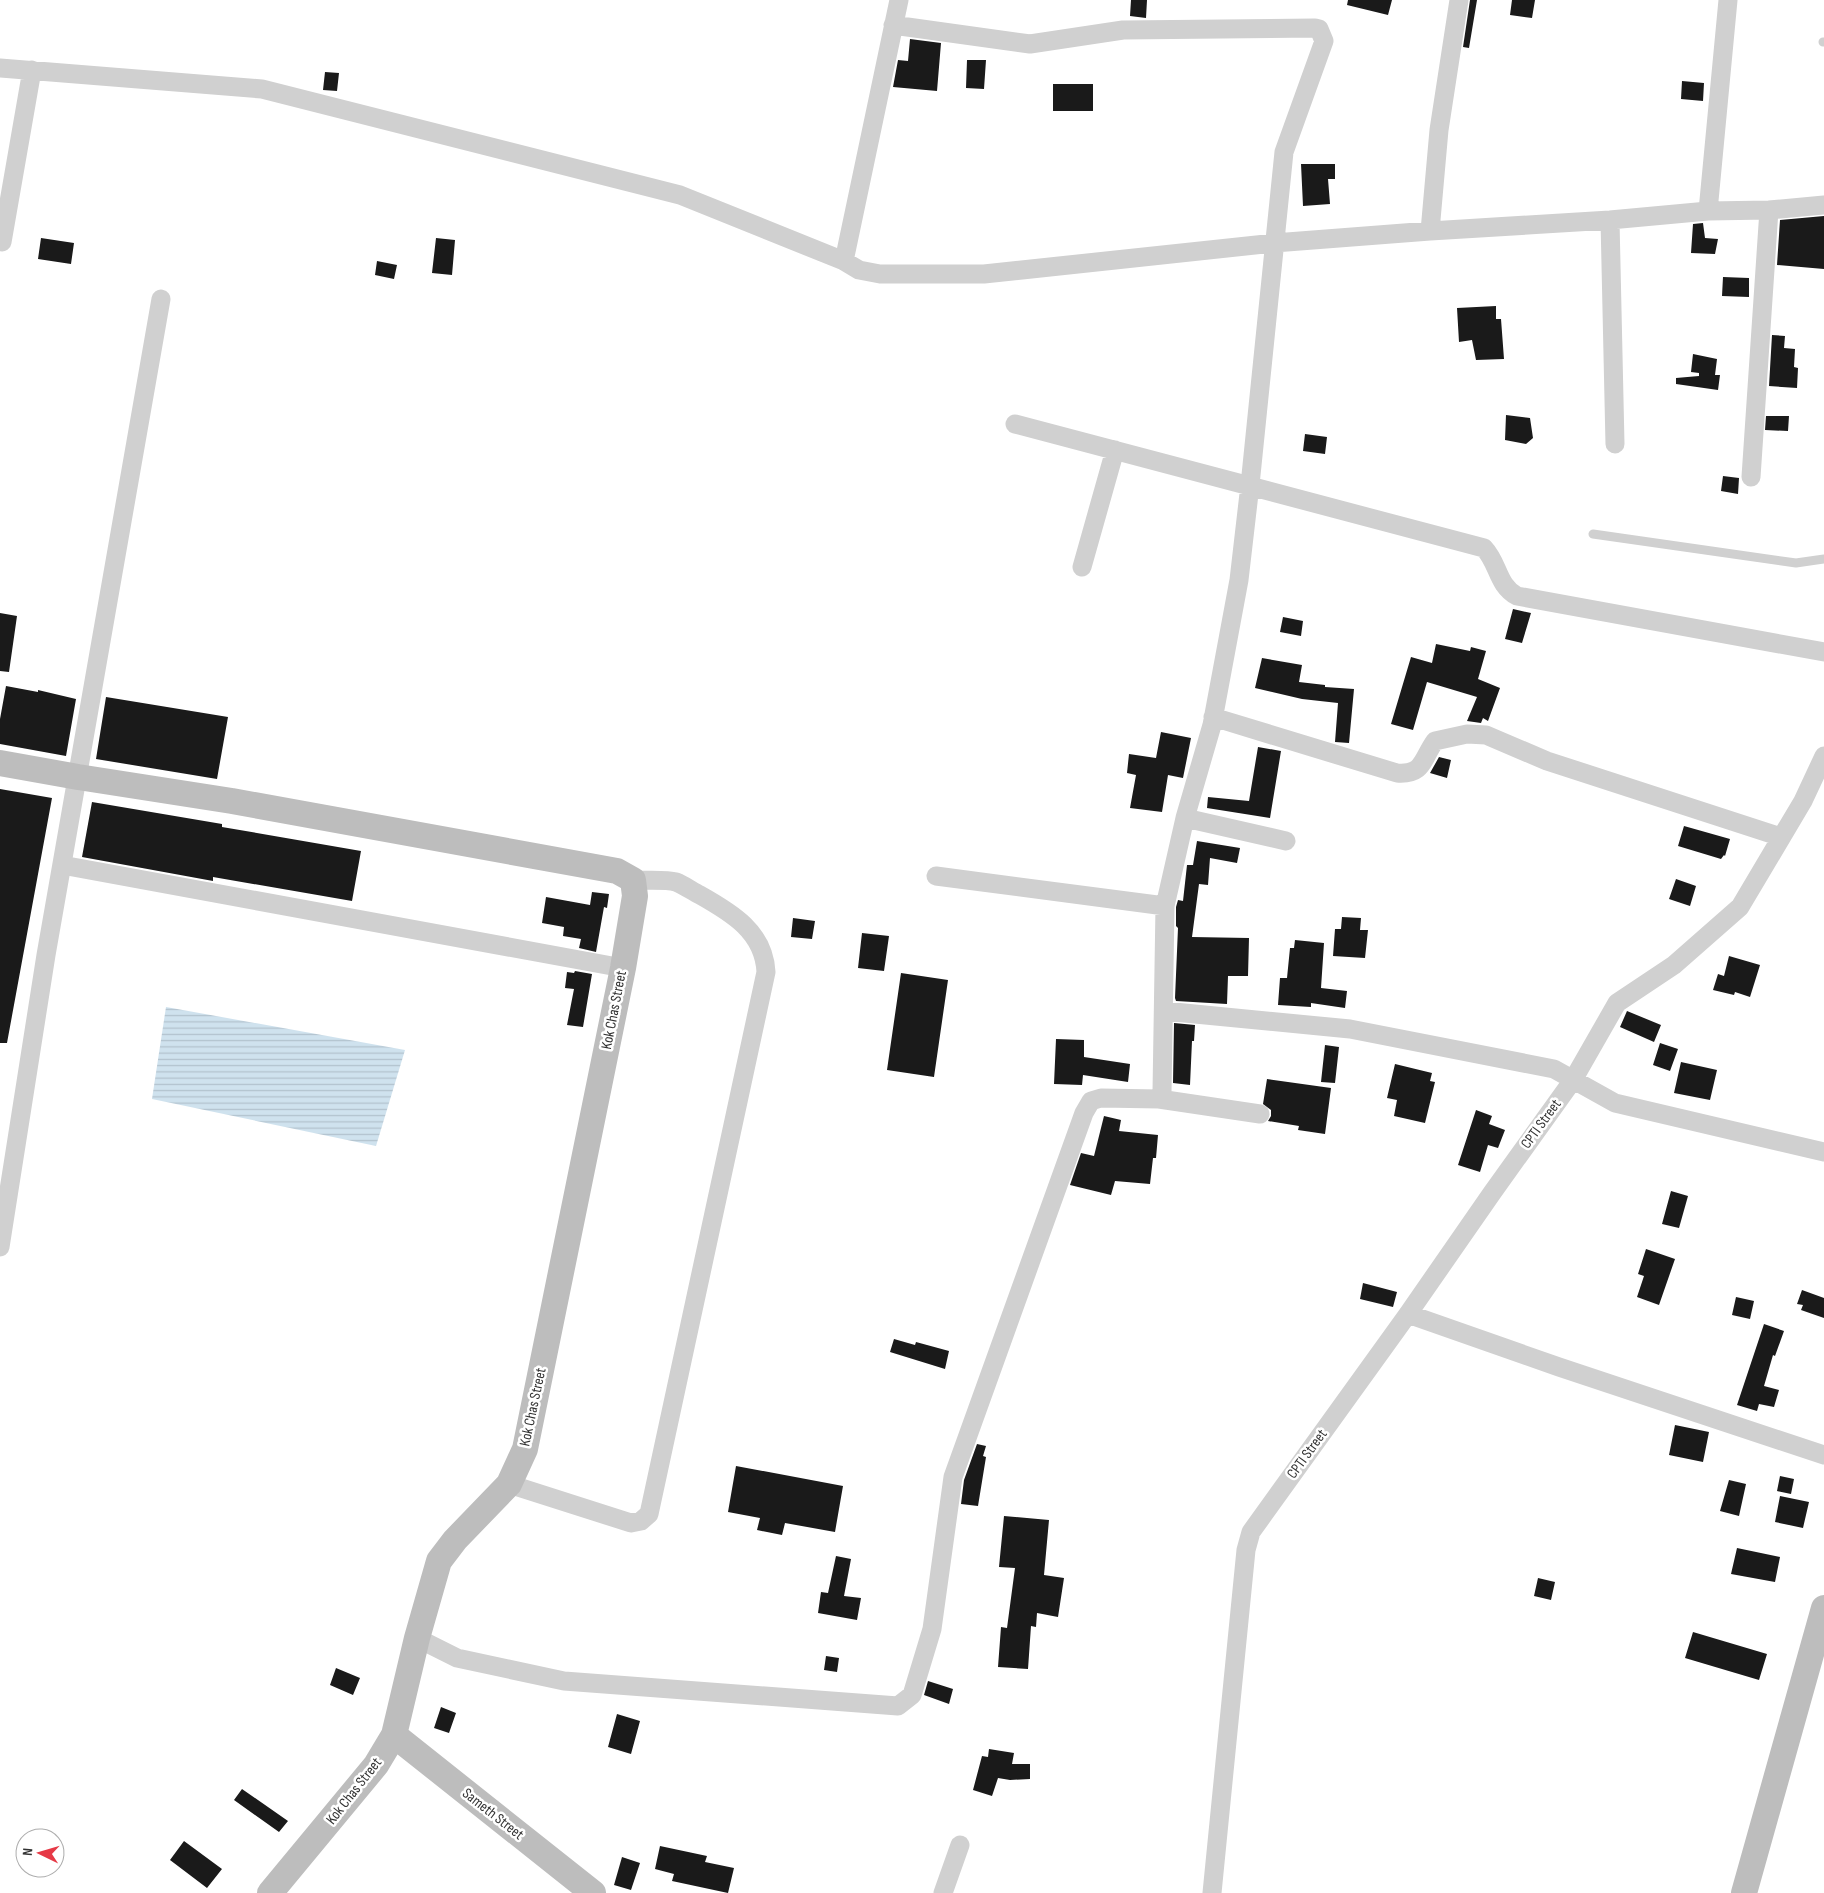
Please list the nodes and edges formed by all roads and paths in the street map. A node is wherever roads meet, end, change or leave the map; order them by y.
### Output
1 (899, 0) edge
2 (1459, 0) edge
3 (1728, 0) edge
4 (893, 25) junction
5 (0, 68) edge
6 (32, 70) junction
7 (1824, 205) edge
8 (1769, 210) junction
9 (1708, 212) junction
10 (1610, 220) junction
11 (1430, 231) junction
12 (2, 242) dead end
13 (1274, 243) junction
14 (844, 261) junction
15 (161, 299) dead end
16 (1015, 424) dead end
17 (1615, 444) dead end
18 (1115, 450) junction
19 (1751, 478) dead end
20 (1250, 485) junction
21 (1593, 534) dead end
22 (1824, 560) edge
23 (1082, 567) dead end
24 (1824, 652) edge
25 (1214, 717) junction
26 (1824, 756) edge
27 (0, 763) edge
28 (78, 777) junction
29 (1185, 818) junction
30 (1781, 837) junction
31 (1286, 841) dead end
32 (62, 865) junction
33 (936, 876) dead end
34 (634, 880) junction
35 (1165, 906) junction
36 (623, 968) junction
37 (1164, 1011) junction
38 (1573, 1080) junction
39 (1159, 1099) junction
40 (1260, 1114) dead end
41 (1824, 1152) edge
42 (6, 1166) edge
43 (0, 1246) edge
44 (1408, 1314) junction
45 (1824, 1455) edge
46 (510, 1484) junction
47 (1824, 1608) edge
48 (417, 1638) junction
49 (394, 1735) junction
50 (960, 1846) dead end
51 (270, 1893) edge
52 (593, 1893) edge
53 (943, 1893) edge
54 (1212, 1893) edge
55 (1744, 1893) edge

1 - 4 street
2 - 11 street
3 - 9 street
4 - 13 street
4 - 14 street
5 - 6 street
6 - 12 street
6 - 14 street
7 - 8 street
8 - 9 street
8 - 19 street
9 - 10 street
10 - 11 street
10 - 17 street
11 - 13 street
13 - 14 street
13 - 20 street
15 - 28 street
16 - 18 street
18 - 20 street
18 - 23 street
20 - 24 street
20 - 25 street
21 - 22 lane
25 - 29 street
25 - 30 street
26 - 30 street, CPTI Street
27 - 28 street
28 - 32 street
28 - 34 street
29 - 31 street
29 - 35 street
30 - 38 street, CPTI Street
32 - 36 street
32 - 42 street
33 - 35 street
34 - 36 street, Kok Chas Street
34 - 46 street
35 - 37 street
36 - 46 street, Kok Chas Street
37 - 38 street
37 - 39 street
38 - 41 street
38 - 44 street, CPTI Street
39 - 40 street
39 - 48 street
42 - 43 street
44 - 45 street
44 - 54 street, CPTI Street
46 - 48 street, Kok Chas Street
47 - 55 street
48 - 49 street, Kok Chas Street
49 - 51 street, Kok Chas Street
49 - 52 street, Sameth Street
50 - 53 street

